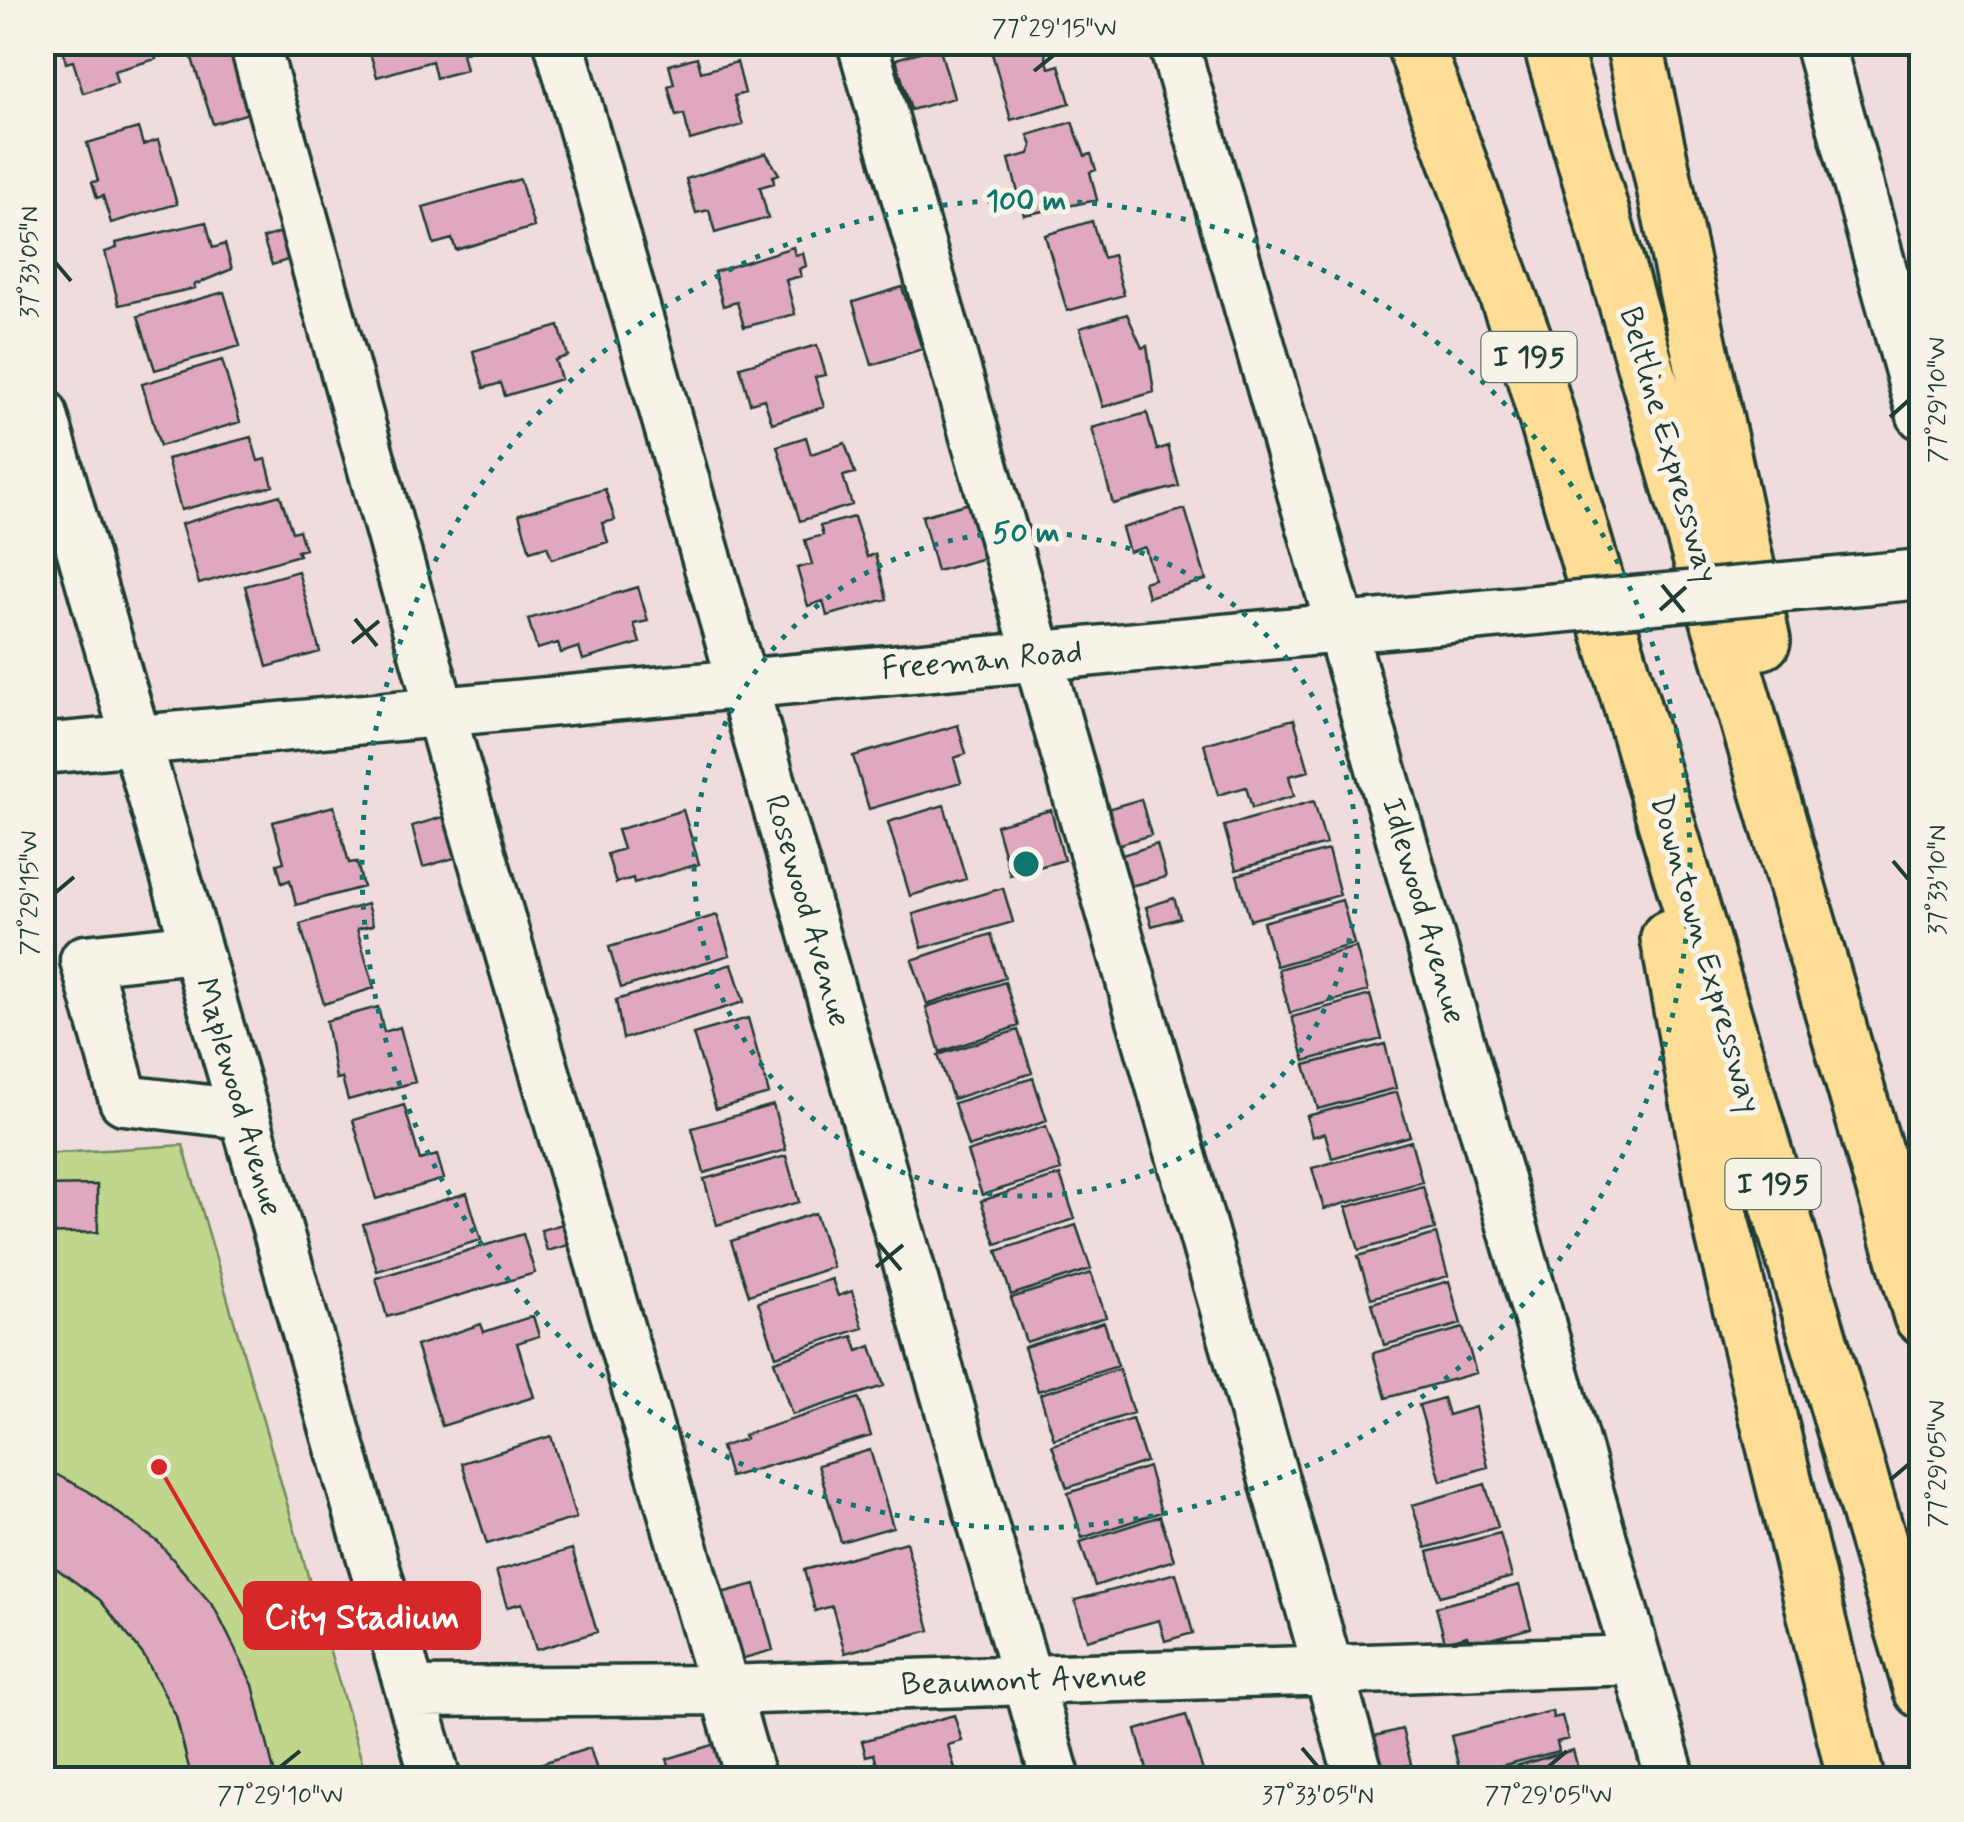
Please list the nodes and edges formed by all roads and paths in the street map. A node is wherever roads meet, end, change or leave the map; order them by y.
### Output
1 (254, 42) edge
2 (559, 42) edge
3 (862, 42) edge
4 (1172, 42) edge
5 (1414, 42) edge
6 (1551, 42) edge
7 (1634, 42) edge
8 (1818, 42) edge
9 (42, 413) edge
10 (1922, 415) edge
11 (1922, 574) edge
12 (1342, 628) junction
13 (1036, 656) junction
14 (1624, 679) junction
15 (741, 684) junction
16 (440, 712) junction
17 (136, 740) junction
18 (42, 749) edge
19 (1785, 847) junction
20 (196, 948) junction
21 (64, 960) edge
22 (243, 1114) junction
23 (1922, 1316) edge
24 (1636, 1660) junction
25 (1330, 1673) junction
26 (1030, 1681) junction
27 (726, 1690) junction
28 (1922, 1690) edge
29 (411, 1692) junction
30 (436, 1780) edge
31 (751, 1780) edge
32 (1056, 1780) edge
33 (1360, 1780) edge
34 (1671, 1780) edge
35 (1856, 1780) edge

1 - 16 street
2 - 15 street, Rosewood Avenue
3 - 13 street
4 - 12 street, Idlewood Avenue
5 - 14 highway, I 195
6 - 19 highway, Beltline Expressway
7 - 19 highway
8 - 10 street
9 - 17 street, Maplewood Avenue
11 - 12 street, Freeman Road, bridge
12 - 13 street, Freeman Road
12 - 24 street, Idlewood Avenue
13 - 15 street, Freeman Road
13 - 25 street
14 - 28 highway, Downtown Expressway / I 195
14 - 35 highway
15 - 16 street, Freeman Road
15 - 26 street, Rosewood Avenue
16 - 17 street, Freeman Road
16 - 27 street
17 - 18 street, Freeman Road
17 - 20 street, Maplewood Avenue
19 - 23 highway
20 - 21 street
20 - 22 street, Maplewood Avenue
21 - 22 street
22 - 29 street, Maplewood Avenue
24 - 25 street, Beaumont Avenue
24 - 34 street, Idlewood Avenue
25 - 26 street, Beaumont Avenue
25 - 33 street
26 - 27 street, Beaumont Avenue
26 - 32 street, Rosewood Avenue
27 - 29 street, Beaumont Avenue
27 - 31 street
29 - 30 street, Maplewood Avenue

